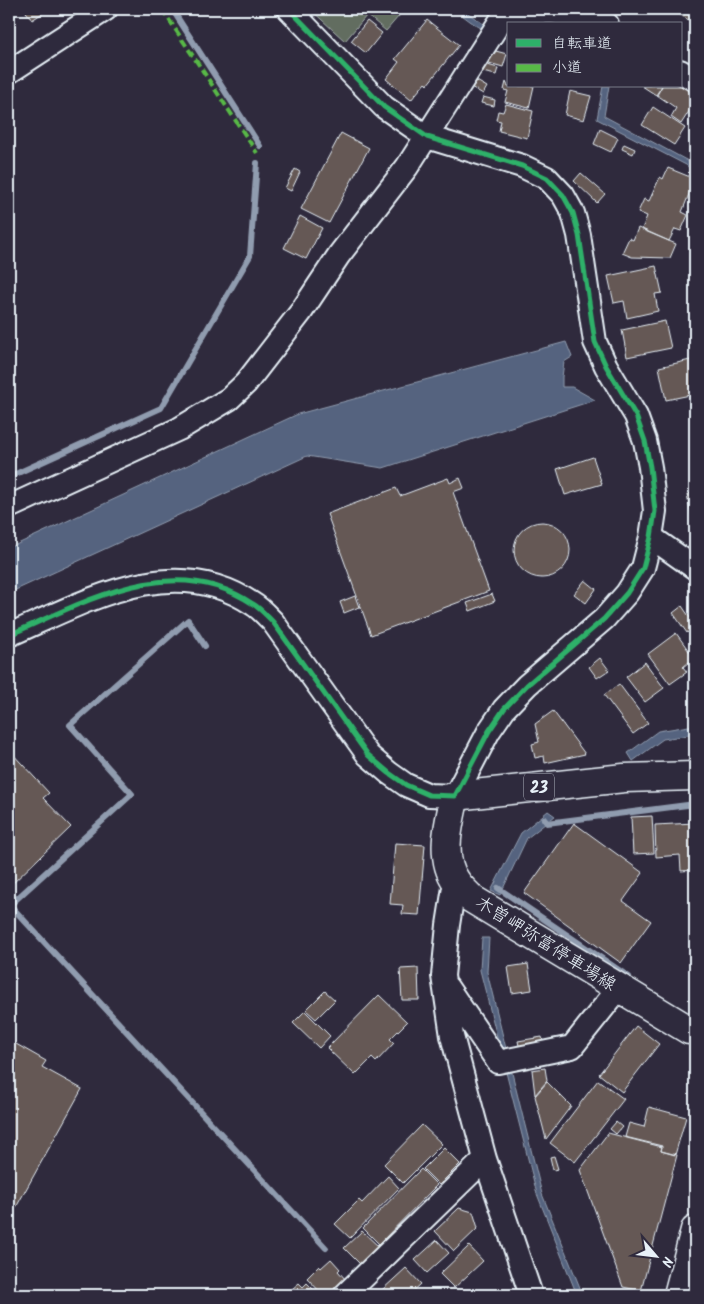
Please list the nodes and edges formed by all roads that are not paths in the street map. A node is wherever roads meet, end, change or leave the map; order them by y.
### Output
1 (106, 9) edge
2 (289, 9) edge
3 (501, 20) edge
4 (604, 22) edge
5 (9, 72) edge
6 (682, 72) edge
7 (695, 80) edge
8 (427, 137) junction
9 (9, 507) edge
10 (651, 537) junction
11 (695, 568) edge
12 (9, 635) edge
13 (695, 761) edge
14 (695, 776) edge
15 (624, 778) junction
16 (454, 796) junction
17 (455, 881) junction
18 (444, 983) junction
19 (619, 988) junction
20 (689, 1030) dead end
21 (485, 1159) junction
22 (695, 1230) edge
23 (345, 1295) edge
24 (531, 1295) edge
25 (678, 1295) edge

1 - 5 street
2 - 8 street
3 - 4 street
3 - 8 street
6 - 7 street
8 - 9 street
8 - 10 street
10 - 11 street
10 - 16 street
12 - 16 street
13 - 15 main road, 23
14 - 15 main road, 23
15 - 16 main road, 23
16 - 17 main road, 木曽岬弥富停車場線
17 - 18 street
17 - 19 main road, 木曽岬弥富停車場線
18 - 19 street
18 - 21 street
19 - 20 main road, 木曽岬弥富停車場線
21 - 23 street
21 - 24 street
22 - 25 main road

